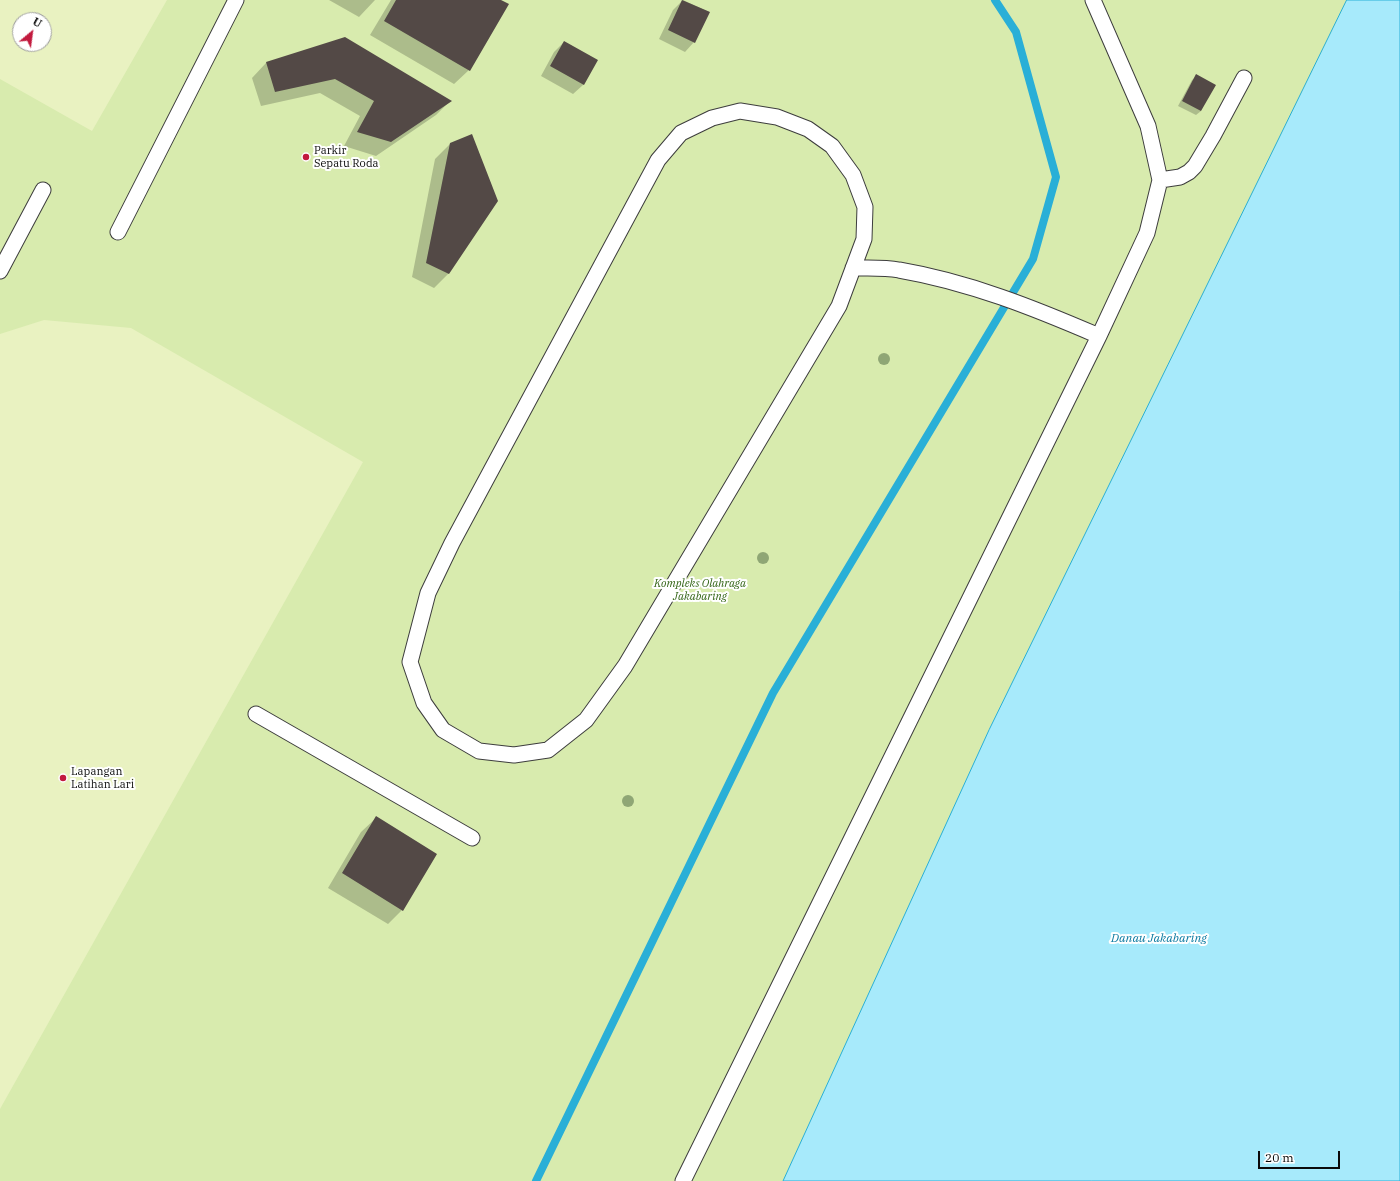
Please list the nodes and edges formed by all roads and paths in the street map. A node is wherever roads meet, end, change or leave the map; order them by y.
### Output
1 (236, 0) edge
2 (1093, 0) edge
3 (1244, 78) dead end
4 (1160, 180) junction
5 (43, 190) dead end
6 (118, 232) dead end
7 (853, 268) junction
8 (0, 271) edge
9 (1099, 336) junction
10 (256, 714) dead end
11 (472, 838) dead end
12 (683, 1181) edge

1 - 6 lane
2 - 4 lane
3 - 4 lane
4 - 9 lane
5 - 8 lane
7 - 7 lane
7 - 9 lane
9 - 12 lane
10 - 11 lane

